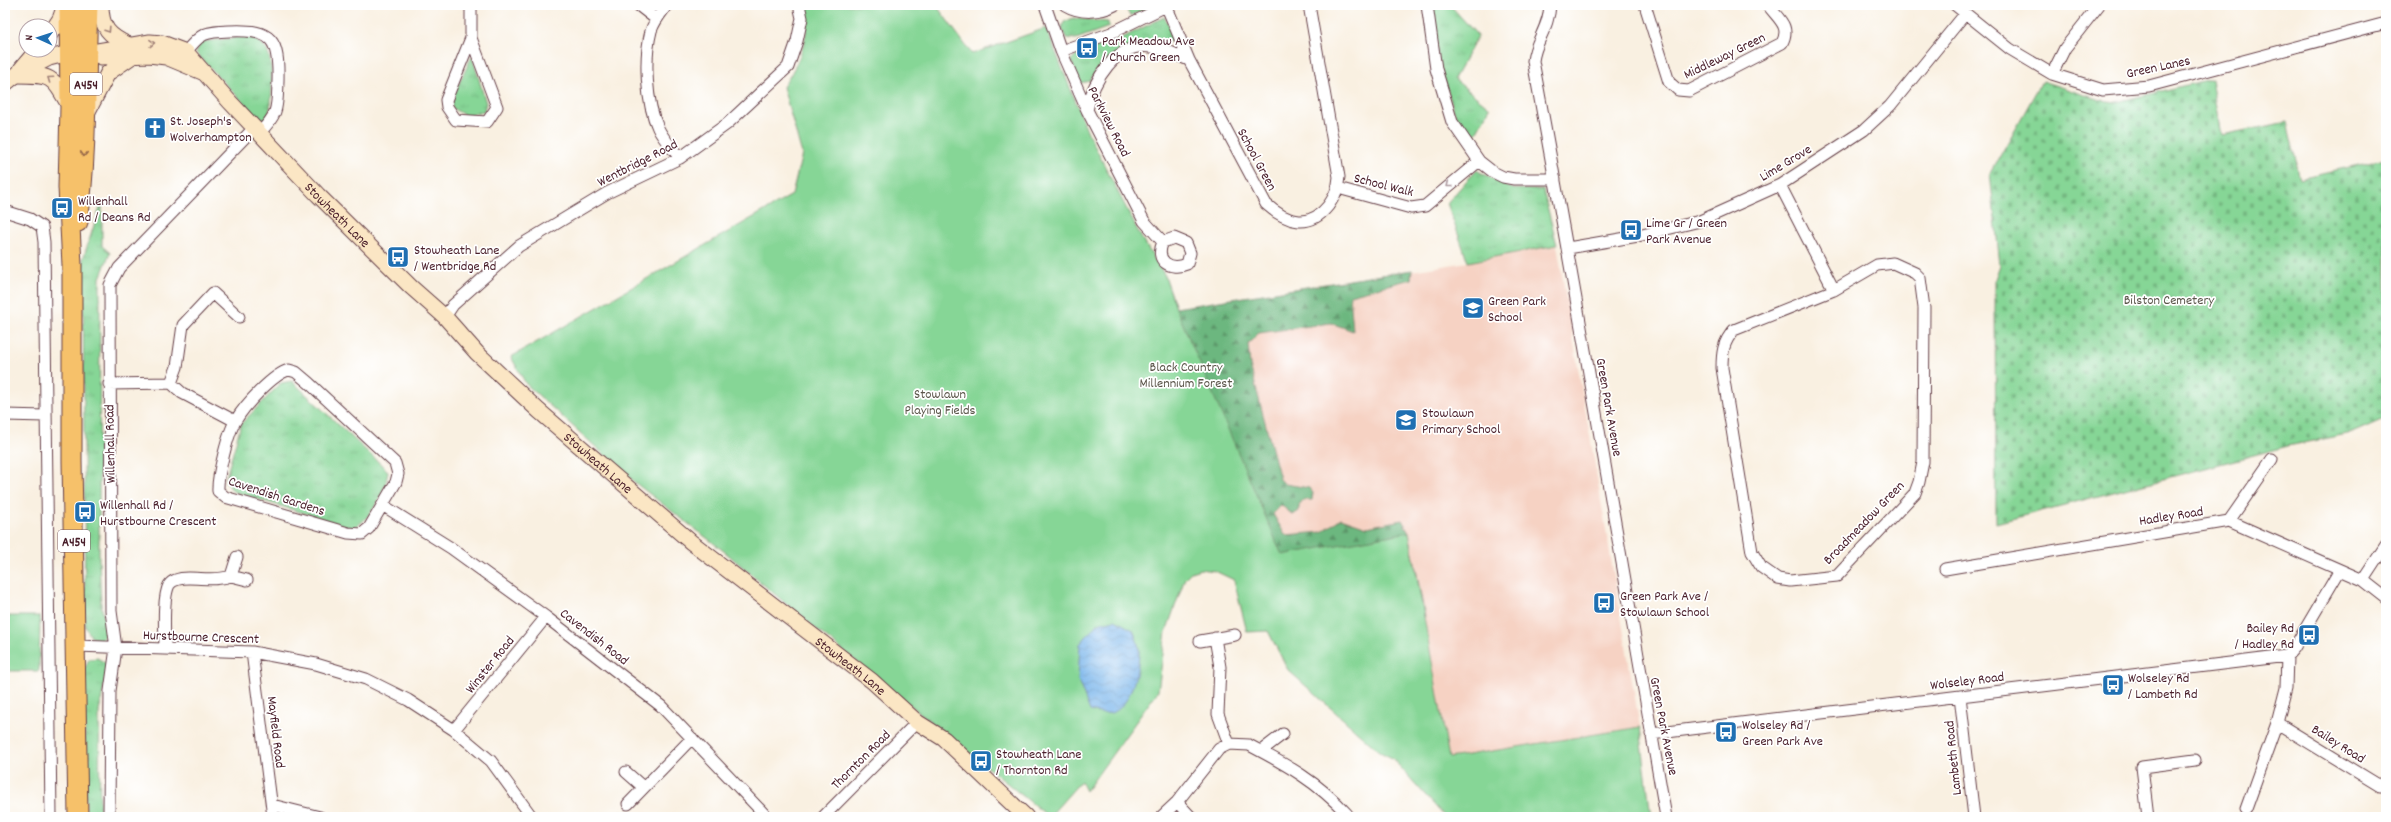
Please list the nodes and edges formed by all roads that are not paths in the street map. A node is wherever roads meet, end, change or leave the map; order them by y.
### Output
1 (65, 5) edge
2 (69, 5) edge
3 (88, 5) edge
4 (101, 5) edge
5 (471, 5) edge
6 (638, 5) edge
7 (667, 5) edge
8 (799, 5) edge
9 (1045, 5) edge
10 (1066, 5) edge
11 (1115, 5) edge
12 (1167, 5) edge
13 (1309, 5) edge
14 (1427, 5) edge
15 (1550, 5) edge
16 (1645, 5) edge
17 (1768, 5) edge
18 (1955, 5) edge
19 (2099, 5) edge
20 (1965, 14) junction
21 (656, 19) junction
22 (58, 22) edge
23 (2386, 23) edge
24 (471, 38) junction
25 (130, 51) junction
26 (1061, 51) junction
27 (186, 52) junction
28 (77, 53) junction
29 (30, 58) edge
30 (1189, 60) junction
31 (204, 73) junction
32 (2052, 74) junction
33 (11, 79) edge
34 (1087, 110) junction
35 (78, 111) junction
36 (257, 130) junction
37 (680, 158) junction
38 (1479, 161) junction
39 (1555, 179) junction
40 (1780, 185) junction
41 (1338, 188) junction
42 (5, 211) edge
43 (1163, 242) dead end
44 (1568, 248) junction
45 (1834, 290) junction
46 (239, 317) dead end
47 (445, 317) junction
48 (171, 383) junction
49 (109, 384) junction
50 (5, 415) edge
51 (46, 416) junction
52 (235, 421) junction
53 (2272, 459) dead end
54 (384, 506) junction
55 (2229, 521) junction
56 (2386, 545) edge
57 (237, 557) dead end
58 (1945, 568) dead end
59 (2340, 570) junction
60 (231, 576) junction
61 (247, 580) dead end
62 (2363, 580) junction
63 (2386, 598) edge
64 (546, 617) junction
65 (1235, 635) dead end
66 (1215, 638) junction
67 (1200, 641) dead end
68 (76, 646) junction
69 (116, 648) junction
70 (165, 649) junction
71 (252, 652) junction
72 (2287, 656) junction
73 (1960, 696) junction
74 (917, 722) junction
75 (2277, 723) junction
76 (454, 730) junction
77 (1283, 734) dead end
78 (1651, 734) junction
79 (692, 738) junction
80 (1229, 744) junction
81 (1261, 752) junction
82 (2195, 760) dead end
83 (626, 772) dead end
84 (2386, 786) edge
85 (643, 787) junction
86 (1176, 802) junction
87 (628, 804) dead end
88 (272, 805) junction
89 (2246, 809) dead end
90 (1348, 814) dead end
91 (51, 817) edge
92 (78, 817) edge
93 (109, 817) edge
94 (273, 817) edge
95 (320, 817) edge
96 (532, 817) edge
97 (767, 817) edge
98 (823, 817) edge
99 (1026, 817) edge
100 (1161, 817) edge
101 (1191, 817) edge
102 (1666, 817) edge
103 (1974, 817) edge
104 (2148, 817) edge

1 - 22 street
2 - 28 highway, A454
3 - 28 highway, A454
4 -> 25 street, Stowheath Lane
5 - 24 street
6 - 21 street
7 - 21 street
8 - 37 street, Wentbridge Road
9 - 26 street, Parkview Road
10 - 11 street
12 - 26 street
12 - 30 street, School Green
13 - 41 street
14 - 38 street
15 - 39 street, Green Park Avenue
16 - 17 street, Middleway Green
18 - 20 street, Green Lanes
19 - 32 street
20 - 32 street, Green Lanes
20 - 40 street, Lime Grove
21 - 37 street
23 - 32 street, Green Lanes
24 - 24 street
25 -> 27 street, Stowheath Lane
25 - 28 street, Stowheath Lane
25 - 31 street, Stowheath Lane
25 - 35 street, Stowheath Lane
26 - 34 street, Parkview Road
27 - 31 street, Stowheath Lane
27 - 36 street, Willenhall Road
28 - 33 street, Stowheath Lane
28 - 35 highway, A454
29 - 33 street
30 - 34 street
30 - 41 street, School Green
31 - 36 street, Stowheath Lane
35 -> 33 street
34 - 43 street, Parkview Road
35 - 68 highway, A454
36 - 47 street, Stowheath Lane
36 - 49 street, Willenhall Road
37 - 47 street, Wentbridge Road
38 - 39 street
38 -> 41 street, School Walk
39 - 44 street, Green Park Avenue
40 - 44 street, Lime Grove
40 - 45 street
42 - 51 street
44 - 78 street, Green Park Avenue
45 - 45 street, Broadmeadow Green
46 - 48 street
47 - 74 street, Stowheath Lane
48 - 49 street
48 - 52 street
49 - 69 street, Willenhall Road
50 - 51 street
51 - 91 street
52 - 54 street, Cavendish Gardens
52 - 54 street, Cavendish Gardens
53 - 55 street
54 - 64 street, Cavendish Road
55 - 58 street, Hadley Road
55 - 59 street
56 - 62 street
57 - 60 street
59 - 62 street
59 - 72 street
60 - 61 street
60 - 70 street
62 - 63 street
64 - 76 street, Winster Road
64 - 79 street, Cavendish Road
65 - 66 street
66 - 67 street
66 - 80 street
68 - 69 street, Hurstbourne Crescent
68 - 92 highway, A454
69 - 70 street, Hurstbourne Crescent
69 - 93 street, Willenhall Road
70 - 71 street, Hurstbourne Crescent
71 - 76 street, Hurstbourne Crescent
71 - 88 street, Mayfield Road
72 - 73 street, Wolseley Road
72 - 75 street
73 - 78 street, Wolseley Road
73 - 103 street, Lambeth Road
74 - 98 street, Thornton Road
74 - 99 street, Stowheath Lane
75 - 84 street, Bailey Road
75 - 89 street
76 - 96 street, Hurstbourne Crescent
77 - 81 street
78 - 102 street, Green Park Avenue
79 - 85 street
79 - 97 street, Cavendish Road
80 - 81 street
80 - 86 street
81 - 90 street
82 - 104 street
83 - 85 street
85 - 87 street
86 - 100 street
86 - 101 street
88 - 94 street, Mayfield Road
88 - 95 street

